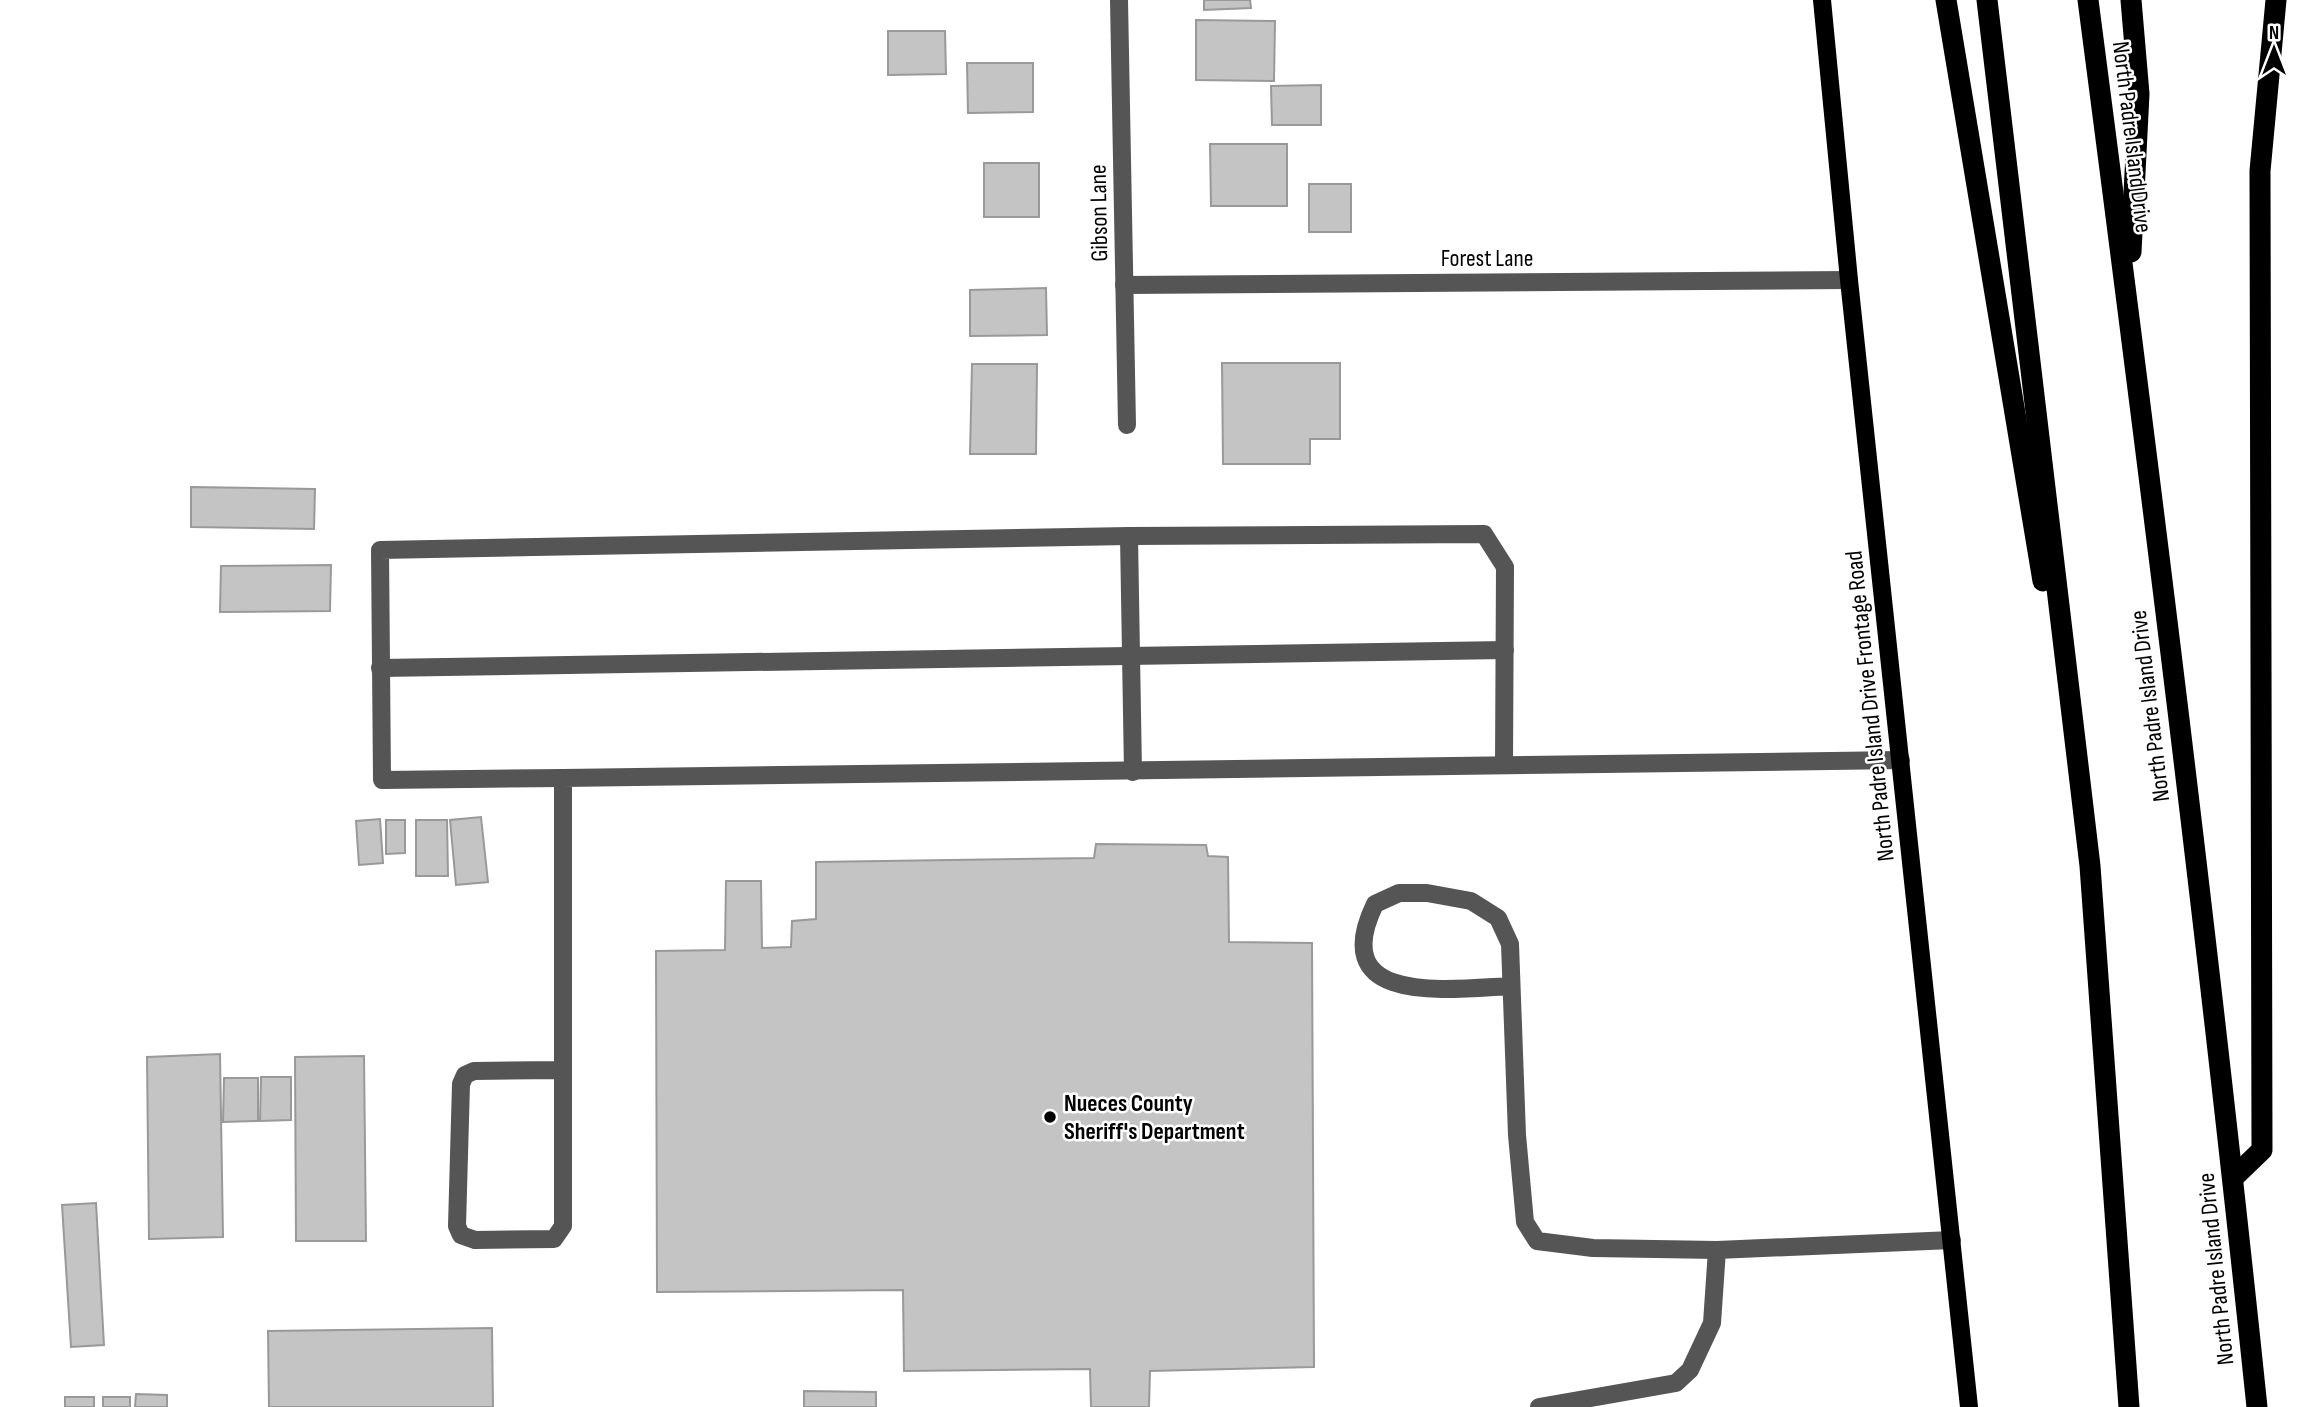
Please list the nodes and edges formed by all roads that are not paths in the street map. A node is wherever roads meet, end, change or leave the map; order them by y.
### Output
1 (1119, 0) edge
2 (1822, 0) edge
3 (1946, 0) edge
4 (1987, 0) edge
5 (2088, 0) edge
6 (2132, 0) edge
7 (2276, 0) edge
8 (1849, 280) junction
9 (1125, 285) junction
10 (2128, 306) junction
11 (1127, 425) dead end
12 (1129, 536) junction
13 (1505, 650) junction
14 (1132, 656) junction
15 (380, 668) junction
16 (1901, 760) junction
17 (1504, 765) junction
18 (1133, 772) junction
19 (564, 778) junction
20 (2090, 866) junction
21 (1511, 986) junction
22 (562, 1070) junction
23 (2233, 1178) junction
24 (1952, 1240) junction
25 (1717, 1250) junction
26 (2128, 1402) edge
27 (1539, 1407) edge
28 (1969, 1407) edge
29 (2257, 1407) edge

1 - 9 street, Gibson Lane
2 - 8 main road, North Padre Island Drive Frontage Road
3 - 20 highway
4 - 20 highway
5 - 10 highway, North Padre Island Drive
6 - 10 highway
7 - 23 highway
8 - 9 street, Forest Lane
8 - 16 main road, North Padre Island Drive Frontage Road
9 - 11 street, Gibson Lane
10 - 23 highway, North Padre Island Drive
12 - 13 street
12 - 14 street
12 - 15 street
13 - 14 street
13 - 17 street
14 - 15 street
14 - 18 street
15 - 19 street
16 - 17 street
16 - 24 main road, North Padre Island Drive Frontage Road
17 - 18 street
18 - 19 street
19 - 22 street
20 - 26 highway
21 - 21 street
21 - 25 street
22 - 22 street
23 - 29 highway, North Padre Island Drive
24 - 25 street
24 - 28 main road, North Padre Island Drive Frontage Road
25 - 27 street

